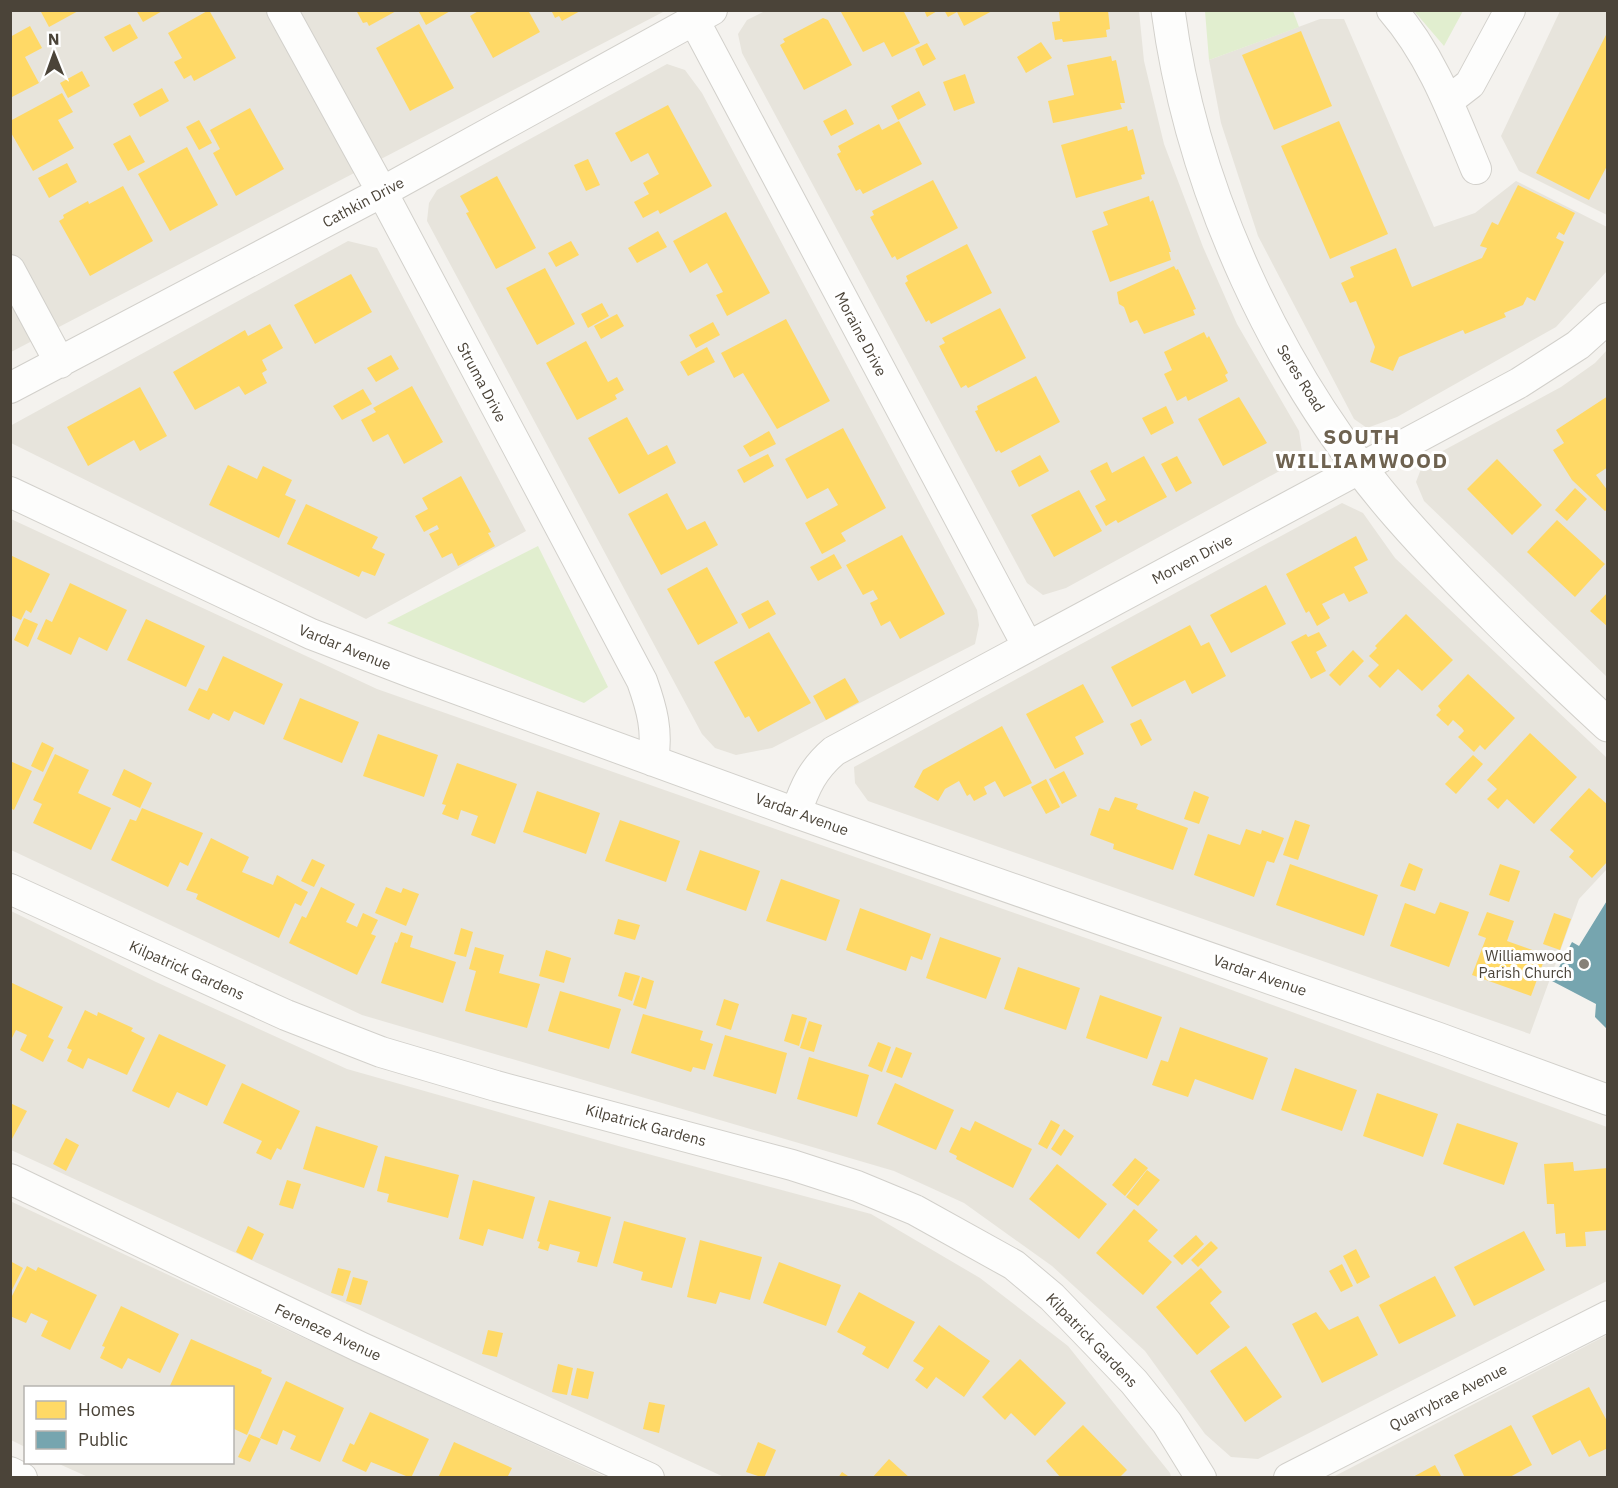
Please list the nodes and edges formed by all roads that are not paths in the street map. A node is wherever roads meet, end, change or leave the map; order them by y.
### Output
1 (282, 10) edge
2 (1168, 10) edge
3 (1392, 10) edge
4 (1509, 10) edge
5 (703, 15) edge
6 (1448, 101) junction
7 (1476, 169) dead end
8 (382, 192) junction
9 (10, 270) edge
10 (1608, 318) edge
11 (60, 363) junction
12 (10, 388) edge
13 (1361, 469) junction
14 (10, 492) edge
15 (1028, 647) junction
16 (1608, 725) edge
17 (653, 761) junction
18 (796, 813) junction
19 (10, 889) edge
20 (1608, 1100) edge
21 (10, 1179) edge
22 (1608, 1316) edge
23 (10, 1472) edge
24 (22, 1478) edge
25 (649, 1478) edge
26 (1201, 1478) edge
27 (1289, 1478) edge

1 - 8 street, Struma Drive
2 - 13 street, Seres Road
3 - 6 street
4 - 6 street
5 - 8 street, Cathkin Drive
5 - 15 street, Moraine Drive
6 - 7 street
8 - 11 street, Cathkin Drive
8 - 17 street, Struma Drive
9 - 11 street
10 - 13 street, Morven Drive
11 - 12 street, Cathkin Drive
13 - 15 street, Morven Drive
13 - 16 street, Seres Road
14 - 17 street, Vardar Avenue
15 - 18 street, Morven Drive
17 - 18 street, Vardar Avenue
18 - 20 street, Vardar Avenue
19 - 26 street, Kilpatrick Gardens
21 - 25 street, Fereneze Avenue
22 - 27 street, Quarrybrae Avenue
23 - 24 street

